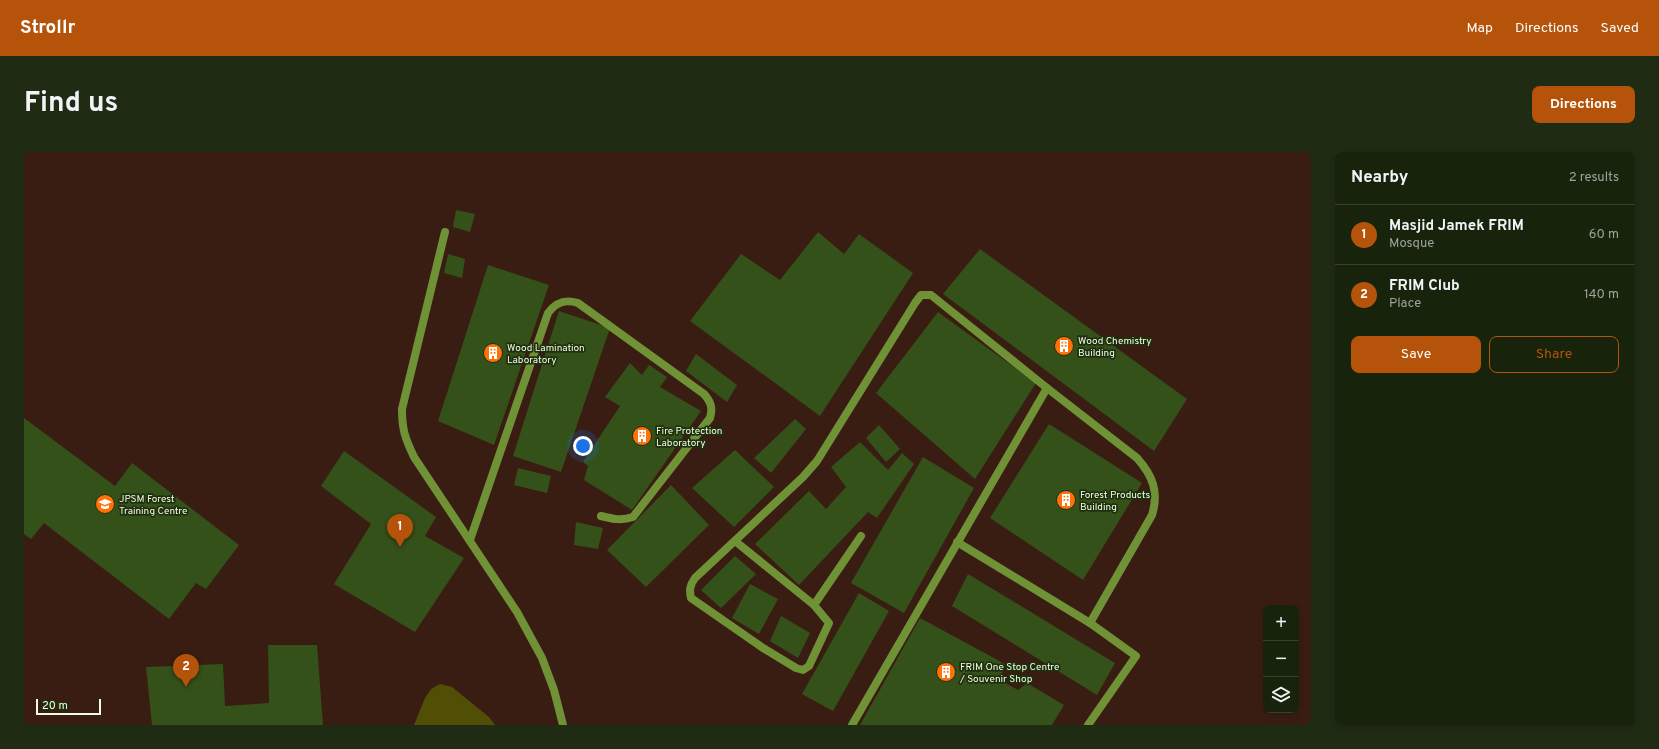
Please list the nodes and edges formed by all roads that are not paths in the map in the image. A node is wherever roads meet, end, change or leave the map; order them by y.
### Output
1 (445, 232) dead end
2 (1047, 388) junction
3 (601, 516) dead end
4 (861, 536) dead end
5 (470, 540) junction
6 (735, 541) junction
7 (957, 542) junction
8 (814, 605) junction
9 (1090, 623) junction
10 (563, 725) edge
11 (852, 725) edge
12 (1088, 725) edge

1 - 5 street
2 - 6 street
2 - 7 street
2 - 9 street
3 - 5 street
4 - 8 street
5 - 10 street
6 - 8 street
6 - 8 street
7 - 9 street
7 - 11 street
9 - 12 street

